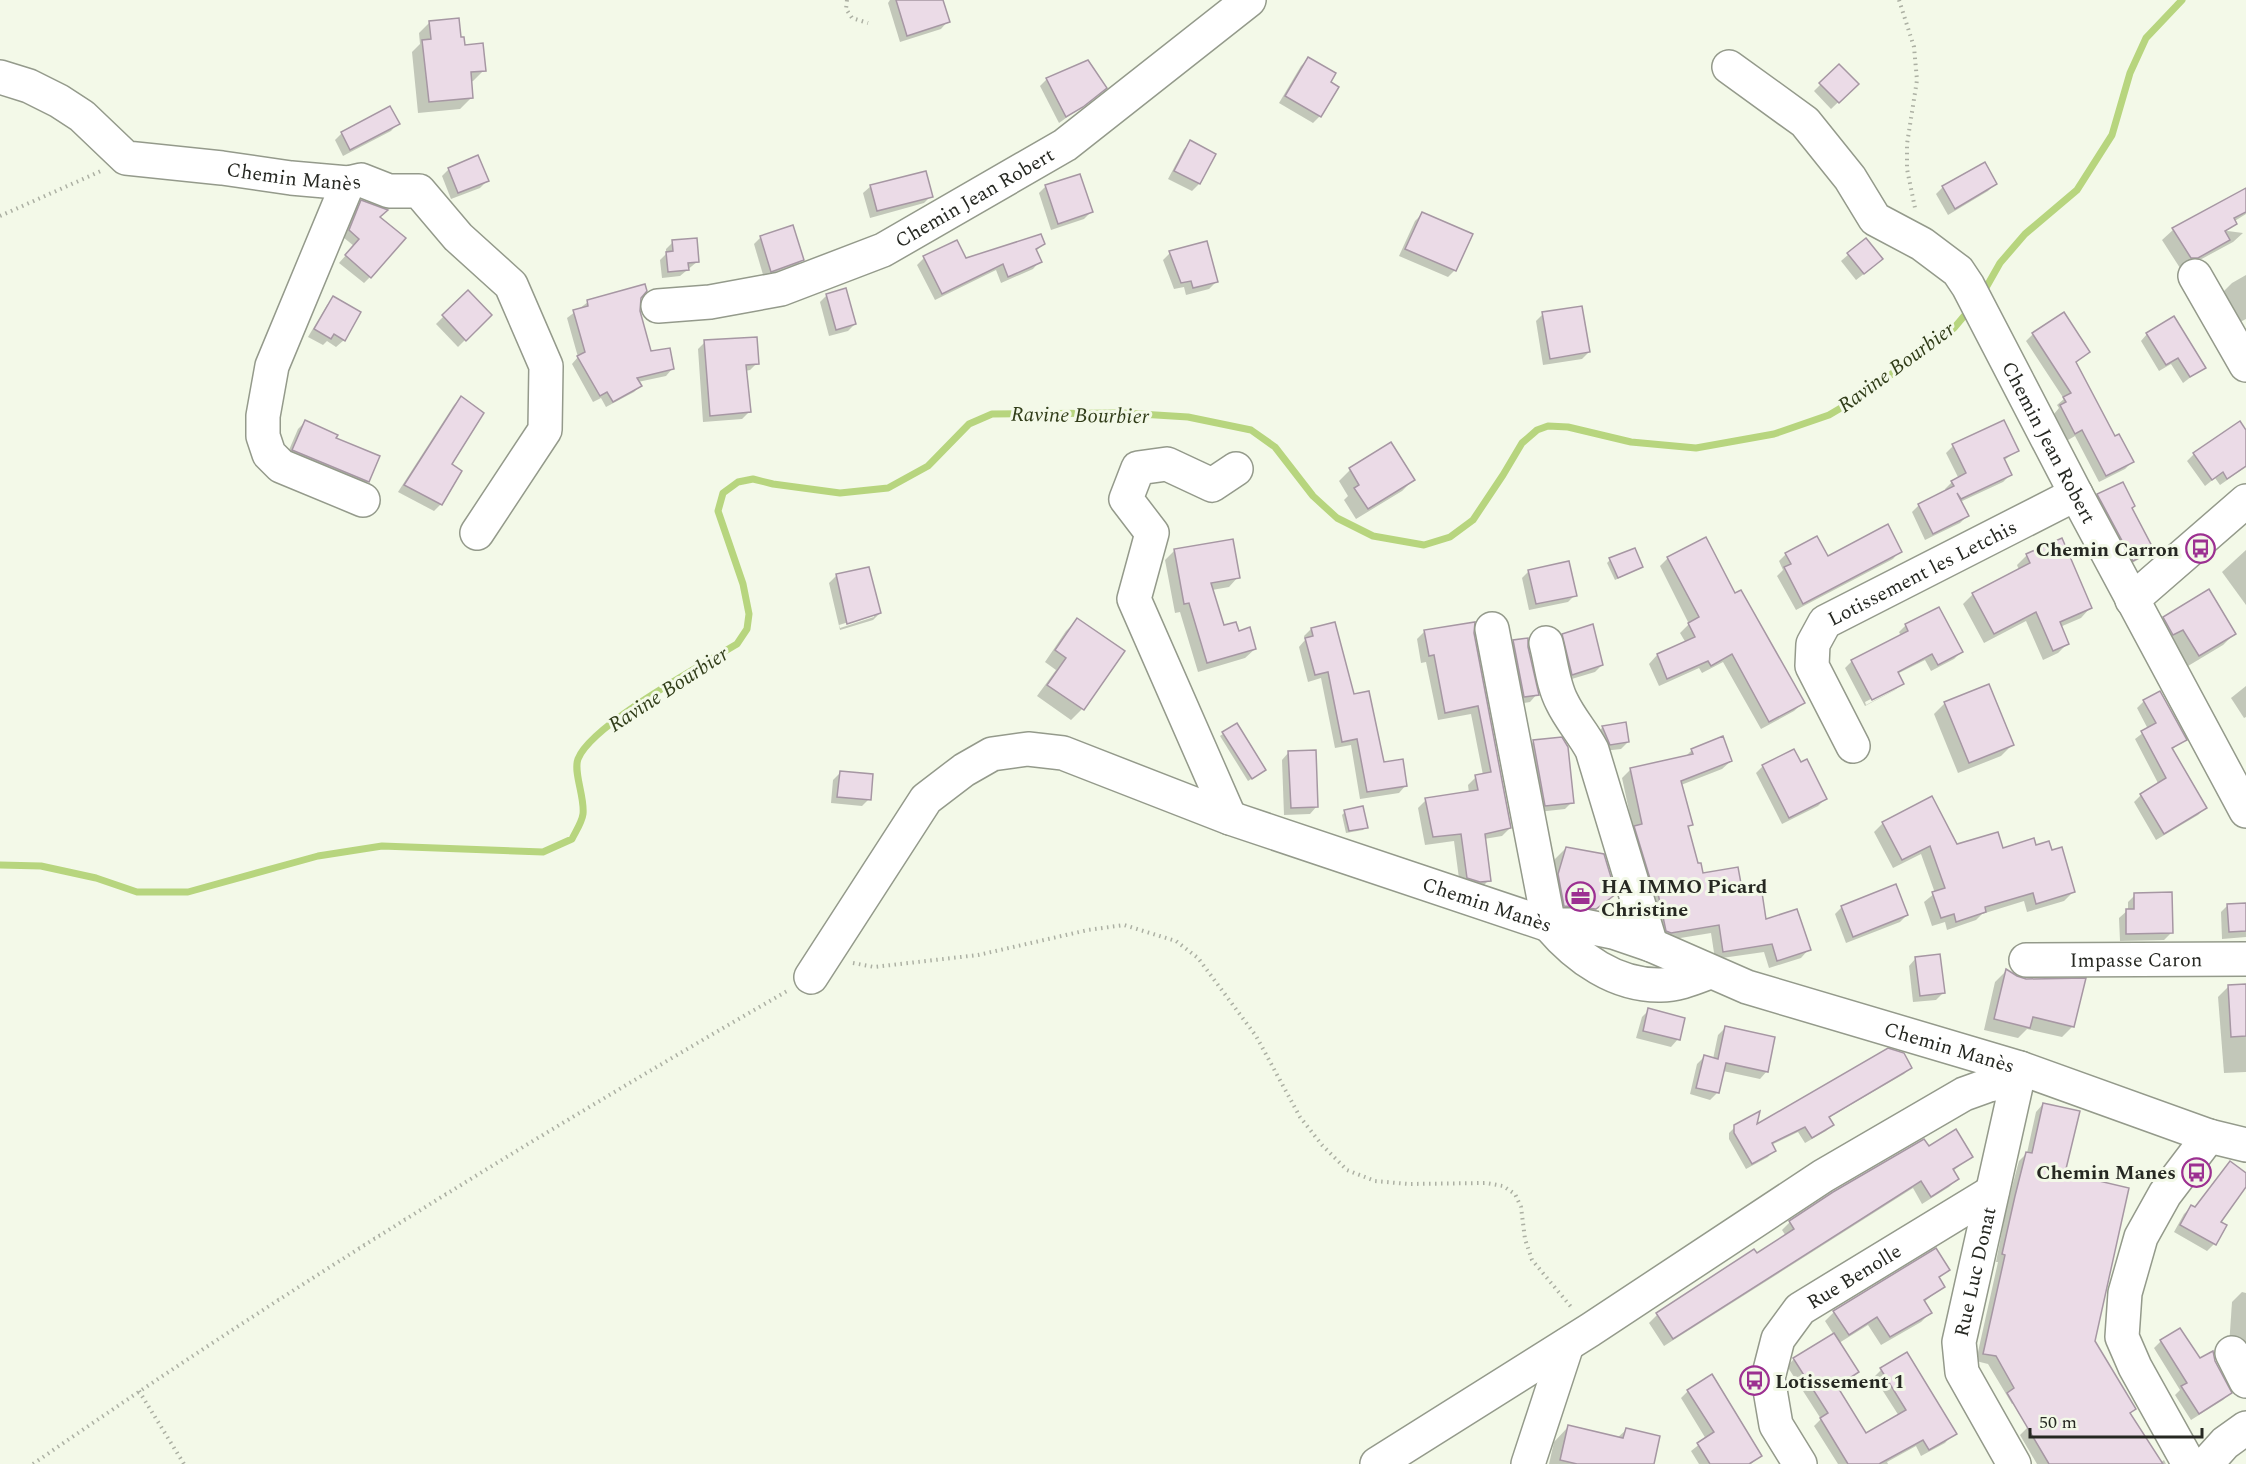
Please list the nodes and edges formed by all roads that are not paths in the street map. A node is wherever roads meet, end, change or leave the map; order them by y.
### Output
1 (1249, 0) edge
2 (1729, 66) dead end
3 (0, 77) edge
4 (355, 181) junction
5 (2195, 276) dead end
6 (658, 306) dead end
7 (2246, 365) edge
8 (1236, 469) dead end
9 (2076, 494) junction
10 (363, 500) dead end
11 (2246, 501) edge
12 (477, 533) dead end
13 (2132, 600) junction
14 (1492, 629) dead end
15 (1546, 643) dead end
16 (1853, 746) dead end
17 (2246, 811) edge
18 (1230, 818) junction
19 (1549, 925) junction
20 (1651, 945) junction
21 (2246, 959) edge
22 (2026, 960) dead end
23 (1710, 972) junction
24 (811, 977) road end
25 (2018, 1074) junction
26 (2209, 1136) junction
27 (2246, 1145) edge
28 (1992, 1192) junction
29 (1578, 1337) junction
30 (2246, 1428) edge
31 (1377, 1464) edge
32 (1528, 1464) edge
33 (1800, 1464) edge
34 (2014, 1464) edge
35 (2189, 1464) edge
36 (2206, 1464) edge

1 - 6 street, Chemin Jean Robert
2 - 9 street, Chemin Jean Robert
3 - 4 street, Chemin Manès
4 - 10 street
4 - 12 street, Chemin Manès
5 - 7 street
8 - 18 street
9 - 13 street, Chemin Jean Robert
9 - 16 street, Lotissement les Letchis
11 - 13 street
13 - 17 street, Chemin Jean Robert
14 - 19 street
15 - 20 street
18 - 19 street, Chemin Manès
18 - 24 street, Chemin Manès
19 - 20 street, Chemin Manès
19 - 23 street
20 - 23 street, Chemin Manès
21 - 22 street, Impasse Caron
23 - 25 street, Chemin Manès
25 - 26 street, Chemin Manès
25 - 28 street, Rue Luc Donat
25 - 29 street
26 - 27 street, Chemin Manès
26 - 35 street
28 - 33 street, Rue Benolle
28 - 34 street, Rue Luc Donat
29 - 31 street
29 - 32 street
30 - 36 street

